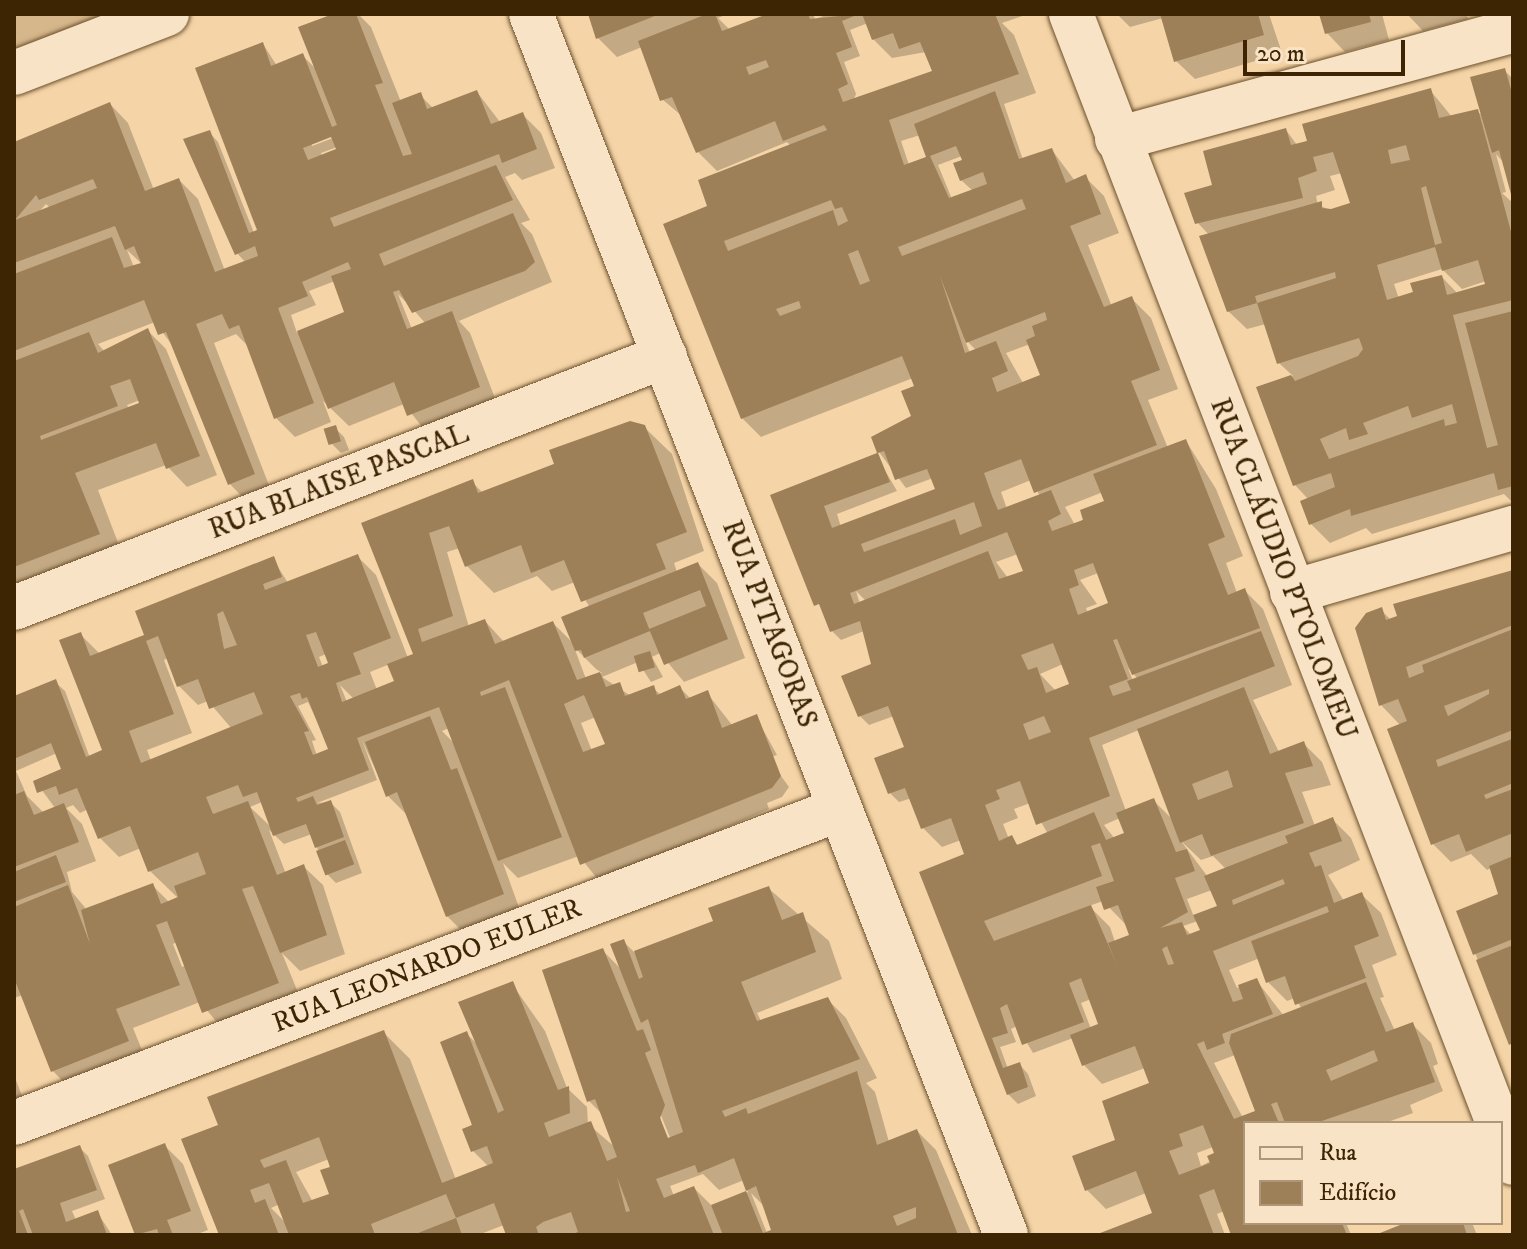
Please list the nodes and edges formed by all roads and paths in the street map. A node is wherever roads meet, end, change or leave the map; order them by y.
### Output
1 (167, 14) edge
2 (531, 14) edge
3 (1071, 14) edge
4 (1513, 31) edge
5 (14, 73) edge
6 (1117, 139) junction
7 (665, 356) junction
8 (1513, 528) edge
9 (1292, 592) junction
10 (14, 608) edge
11 (840, 809) junction
12 (1497, 1121) edge
13 (14, 1123) edge
14 (1503, 1137) edge
15 (1513, 1163) edge
16 (1006, 1235) edge

1 - 5 street
2 - 7 street, RUA PITAGORAS
3 - 6 street, RUA CLÁUDIO PTOLOMEU
4 - 6 street
6 - 9 street, RUA CLÁUDIO PTOLOMEU
7 - 10 street, RUA BLAISE PASCAL
7 - 11 street, RUA PITAGORAS
8 - 9 street
9 - 12 street, RUA CLÁUDIO PTOLOMEU
11 - 13 street, RUA LEONARDO EULER
11 - 16 street, RUA PITAGORAS
14 - 15 street

